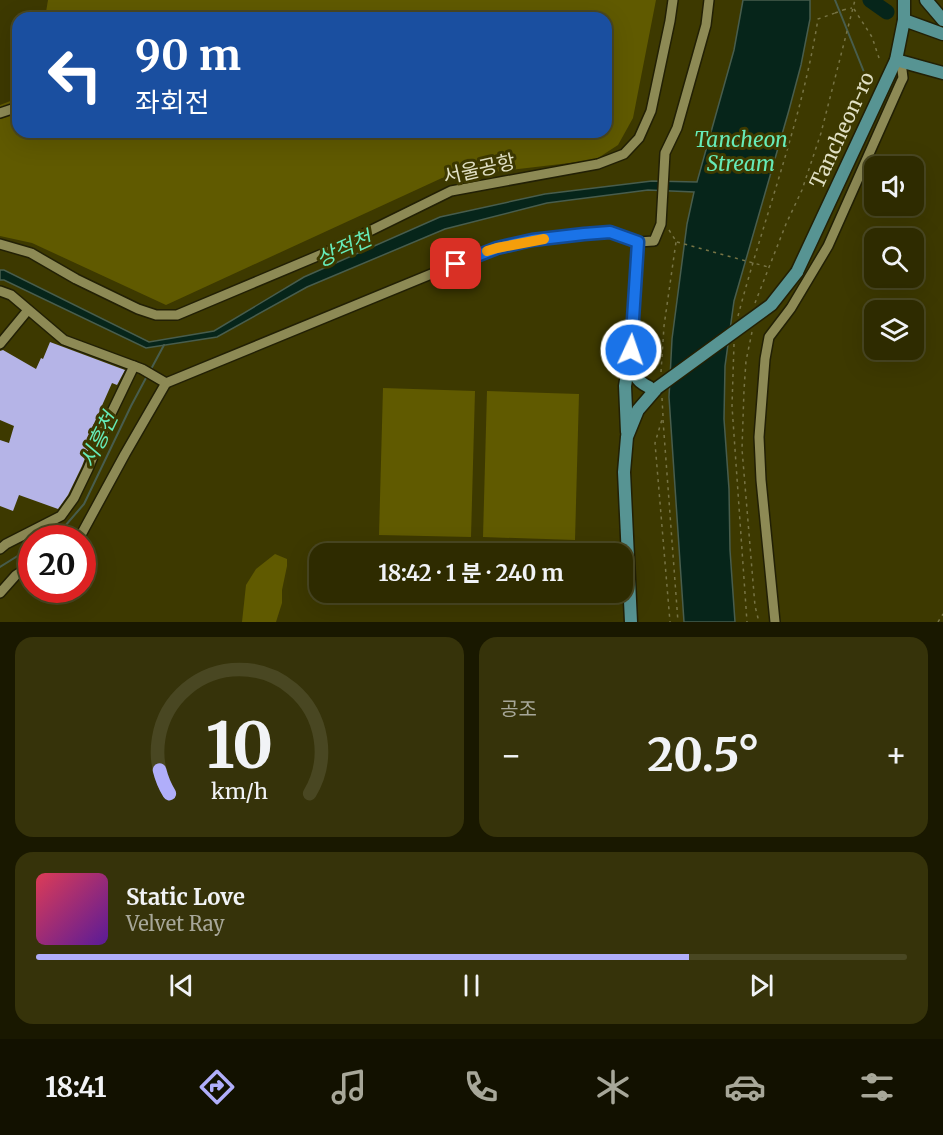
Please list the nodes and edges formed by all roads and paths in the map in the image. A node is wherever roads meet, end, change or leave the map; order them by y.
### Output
1 (673, 0) edge
2 (709, 0) edge
3 (904, 0) edge
4 (926, 0) edge
5 (855, 1) edge
6 (853, 8) junction
7 (835, 12) dead end
8 (904, 20) junction
9 (943, 20) edge
10 (943, 34) edge
11 (846, 39) dead end
12 (880, 61) dead end
13 (898, 61) junction
14 (943, 73) edge
15 (661, 224) junction
16 (638, 242) junction
17 (678, 242) junction
18 (0, 244) edge
19 (768, 267) dead end
20 (0, 291) edge
21 (28, 310) junction
22 (0, 344) edge
23 (631, 350) junction
24 (138, 368) junction
25 (165, 383) junction
26 (659, 388) junction
27 (663, 416) junction
28 (627, 437) junction
29 (86, 525) edge
30 (0, 549) edge
31 (18, 574) edge
32 (0, 593) edge
33 (943, 614) edge
34 (631, 622) edge
35 (670, 622) edge
36 (678, 622) edge
37 (775, 622) edge
38 (939, 622) edge

1 - 18 street, 서울공항
2 - 15 street
3 - 8 main road, Tancheon-ro
4 - 9 main road
5 - 6 path
6 - 7 path, bridge
6 - 11 path
6 - 12 path
8 - 10 main road
8 - 13 main road, Tancheon-ro
13 - 14 main road
13 - 26 main road, Tancheon-ro, bridge
13 - 37 street
15 - 16 street
15 - 17 path
16 - 23 street
16 - 25 street
17 - 19 path
17 - 26 path
20 - 21 street
21 - 22 street
21 - 24 street
23 - 26 main road
23 - 28 main road
24 - 25 street
24 - 30 street
25 - 29 street
26 - 27 path
26 - 28 main road
27 - 35 path
27 - 36 path
28 - 34 main road
31 - 32 street
33 - 38 path

